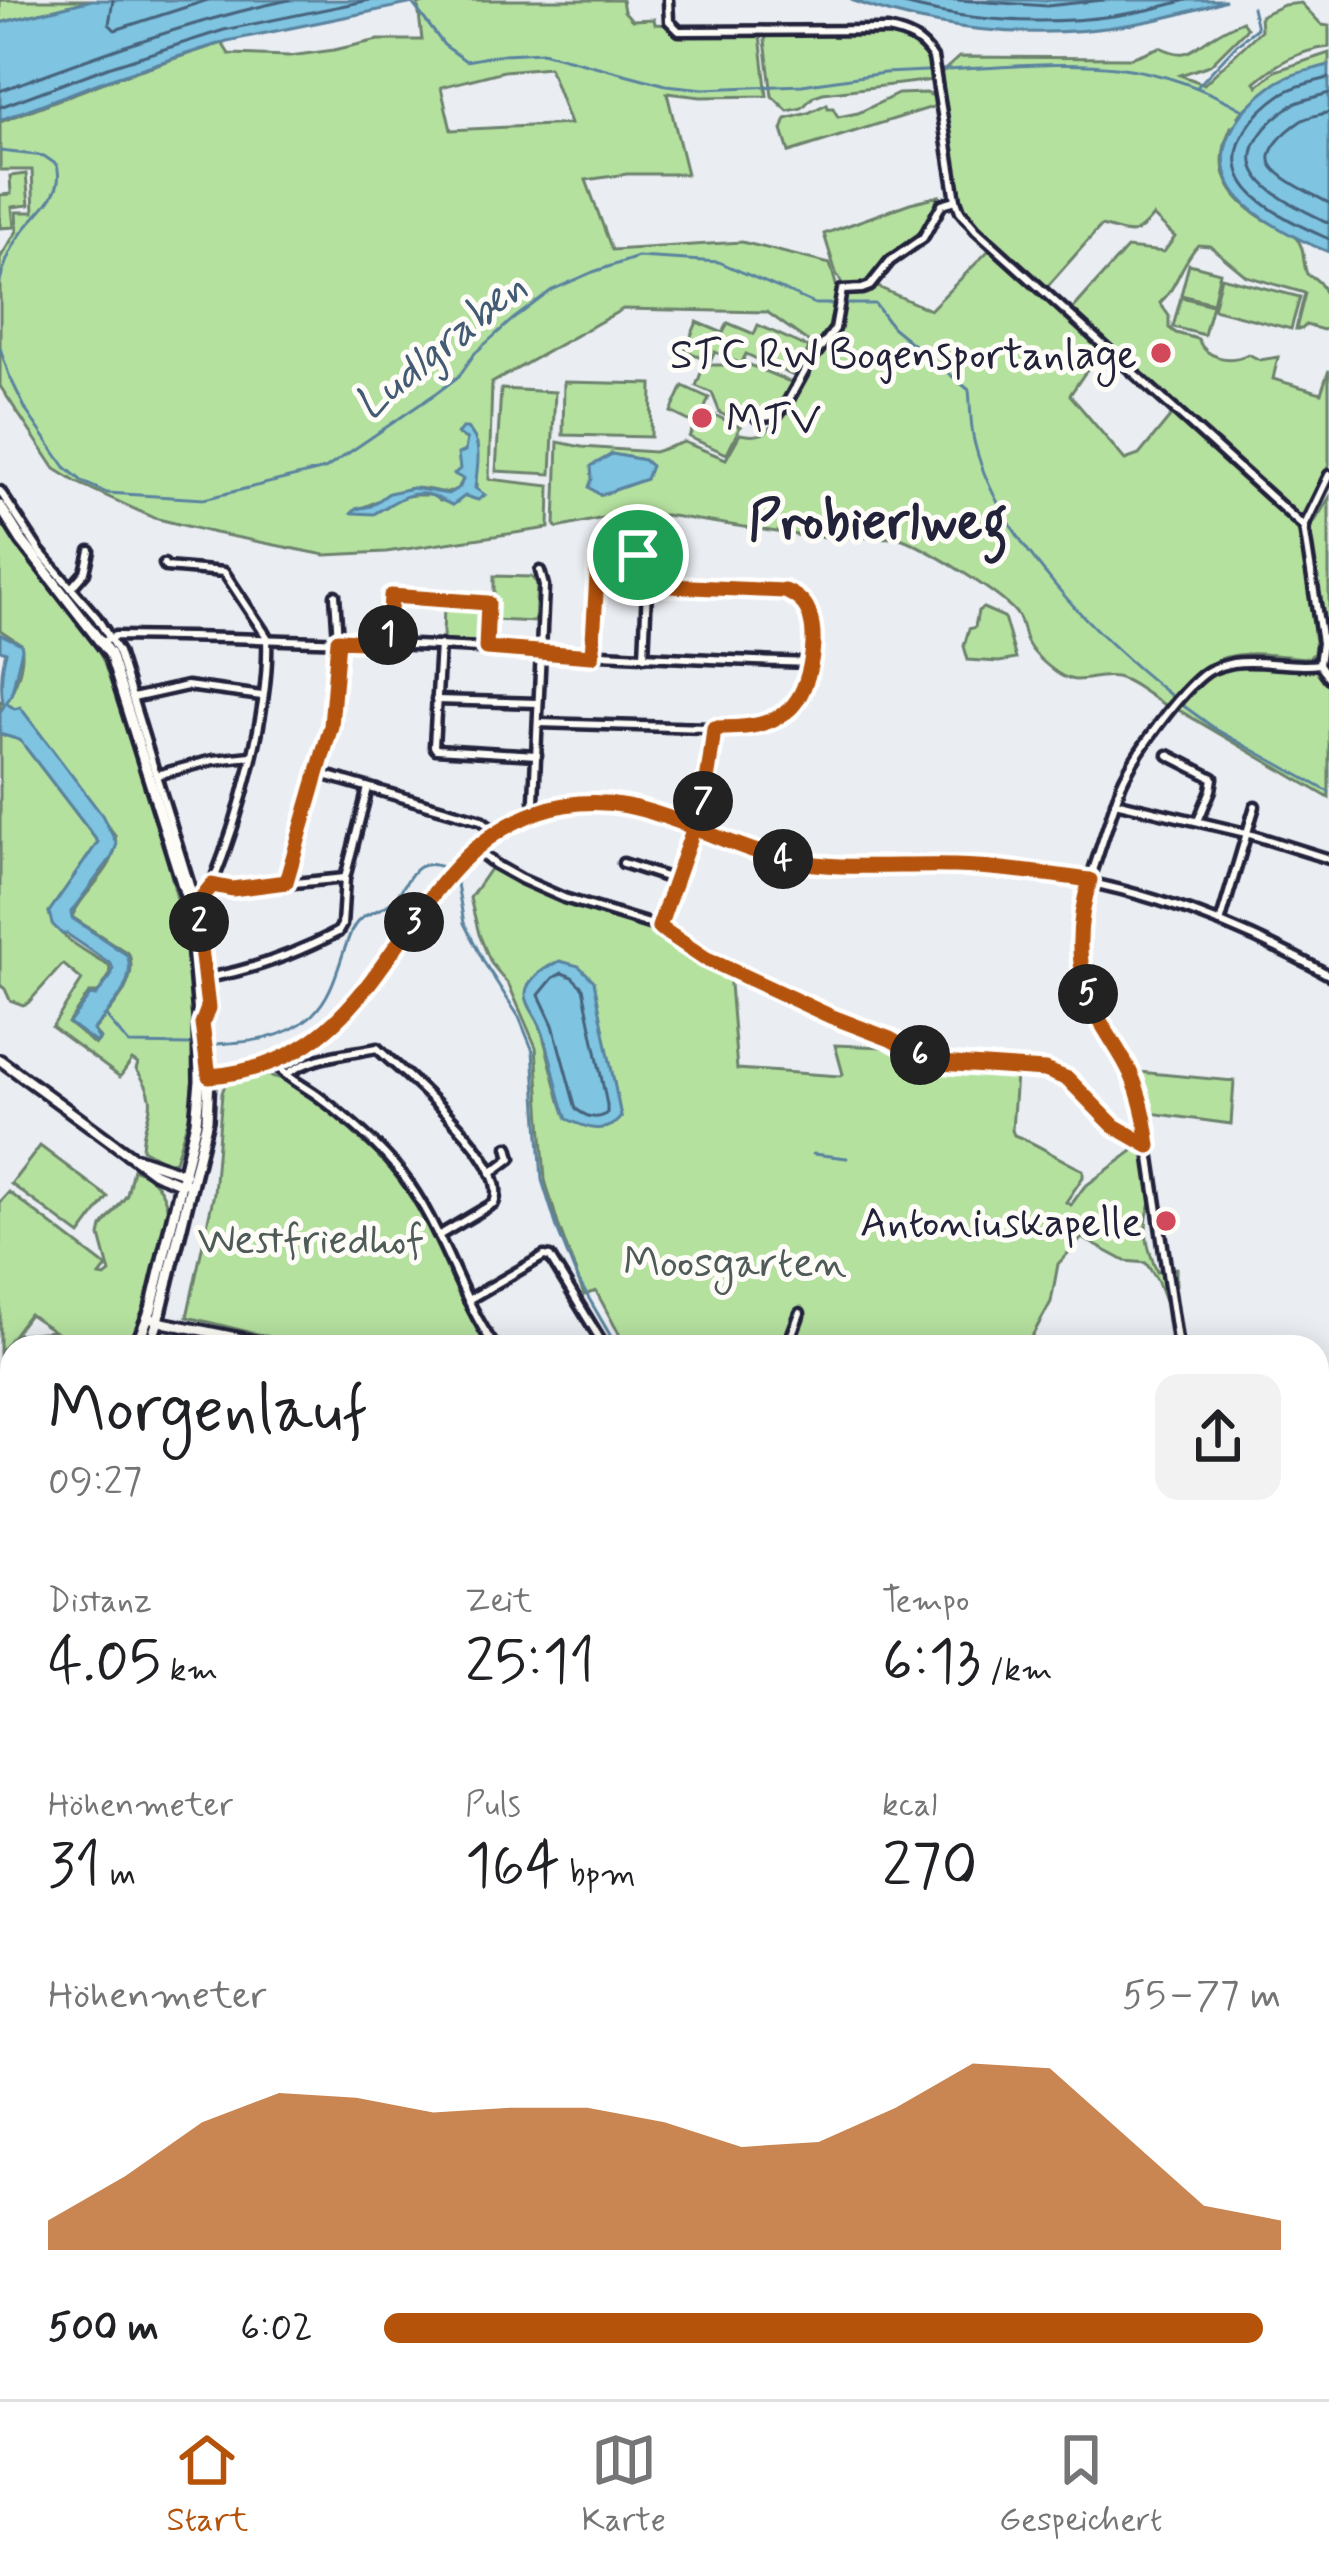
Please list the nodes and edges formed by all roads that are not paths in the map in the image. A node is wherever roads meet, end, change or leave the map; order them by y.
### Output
1 (668, 0) edge
2 (956, 200) junction
3 (757, 418) dead end
4 (1329, 475) edge
5 (0, 491) edge
6 (0, 506) edge
7 (1304, 527) junction
8 (90, 551) dead end
9 (164, 564) dead end
10 (540, 571) dead end
11 (647, 585) junction
12 (71, 588) junction
13 (334, 595) dead end
14 (267, 637) junction
15 (106, 640) junction
16 (338, 640) junction
17 (388, 642) junction
18 (440, 645) junction
19 (486, 648) junction
20 (539, 652) junction
21 (592, 656) junction
22 (644, 657) junction
23 (810, 663) junction
24 (1319, 664) junction
25 (1329, 678) edge
26 (262, 696) junction
27 (133, 698) junction
28 (436, 700) junction
29 (538, 704) junction
30 (538, 723) junction
31 (714, 728) junction
32 (537, 755) junction
33 (1168, 755) dead end
34 (251, 756) junction
35 (318, 773) junction
36 (157, 775) junction
37 (368, 788) junction
38 (1115, 802) junction
39 (1255, 806) dead end
40 (537, 813) junction
41 (1198, 820) junction
42 (694, 826) junction
43 (497, 832) junction
44 (1246, 833) junction
45 (475, 849) junction
46 (1329, 859) edge
47 (622, 862) dead end
48 (345, 878) junction
49 (675, 880) junction
50 (1090, 880) junction
51 (286, 882) junction
52 (212, 885) junction
53 (196, 905) junction
54 (1220, 923) junction
55 (659, 927) junction
56 (1329, 975) edge
57 (205, 977) junction
58 (201, 1020) junction
59 (0, 1060) edge
60 (274, 1062) junction
61 (286, 1075) junction
62 (205, 1076) junction
63 (1149, 1146) junction
64 (508, 1147) dead end
65 (491, 1173) junction
66 (186, 1179) junction
67 (440, 1235) junction
68 (468, 1300) junction
69 (800, 1313) dead end
70 (153, 1319) junction
71 (143, 1335) edge
72 (151, 1335) edge
73 (214, 1335) edge
74 (486, 1335) edge
75 (598, 1335) edge
76 (792, 1335) edge
77 (1176, 1335) edge

1 - 2 street
2 - 3 street
2 - 7 street
4 - 7 street
5 - 12 street
6 - 15 main road
7 - 24 street
8 - 12 street
9 - 14 street
10 - 20 street
11 - 21 street
11 - 22 street
11 - 23 street
12 - 15 street
13 - 16 street
14 - 15 street
14 - 16 street
14 - 26 street
15 - 27 street
15 - 58 main road
16 - 17 street
16 - 35 street
17 - 18 street
17 - 19 street
18 - 19 street
18 - 28 street
19 - 20 street
20 - 21 street
20 - 29 street
21 - 22 street
22 - 23 street
23 - 31 street
24 - 25 street
24 - 38 street
26 - 27 street
26 - 34 street
27 - 36 street
28 - 29 street
28 - 32 street
29 - 30 street
30 - 31 street
30 - 32 street
31 - 42 street
32 - 40 street
33 - 41 street
34 - 36 street
34 - 52 street
35 - 37 street
35 - 51 street
36 - 53 street
37 - 43 street
37 - 48 street
38 - 41 street
38 - 50 street
39 - 44 street
40 - 42 street
40 - 43 street
41 - 44 street
42 - 49 street
42 - 50 street
43 - 45 street
44 - 46 street
44 - 54 street
45 - 55 street
45 - 60 street
47 - 49 street
48 - 51 street
48 - 57 street
49 - 55 street
50 - 54 street
50 - 63 street
51 - 52 street
52 - 53 street
53 - 57 street
54 - 56 street
55 - 63 street
57 - 58 street
58 - 62 main road
59 - 66 street
60 - 61 street
60 - 62 street
61 - 65 street
61 - 67 street
62 - 66 main road
63 - 77 street
64 - 65 street
65 - 67 street
66 - 70 main road
67 - 68 street
68 - 74 street
68 - 75 street
69 - 76 street
70 - 71 main road
70 - 72 main road
70 - 73 street

